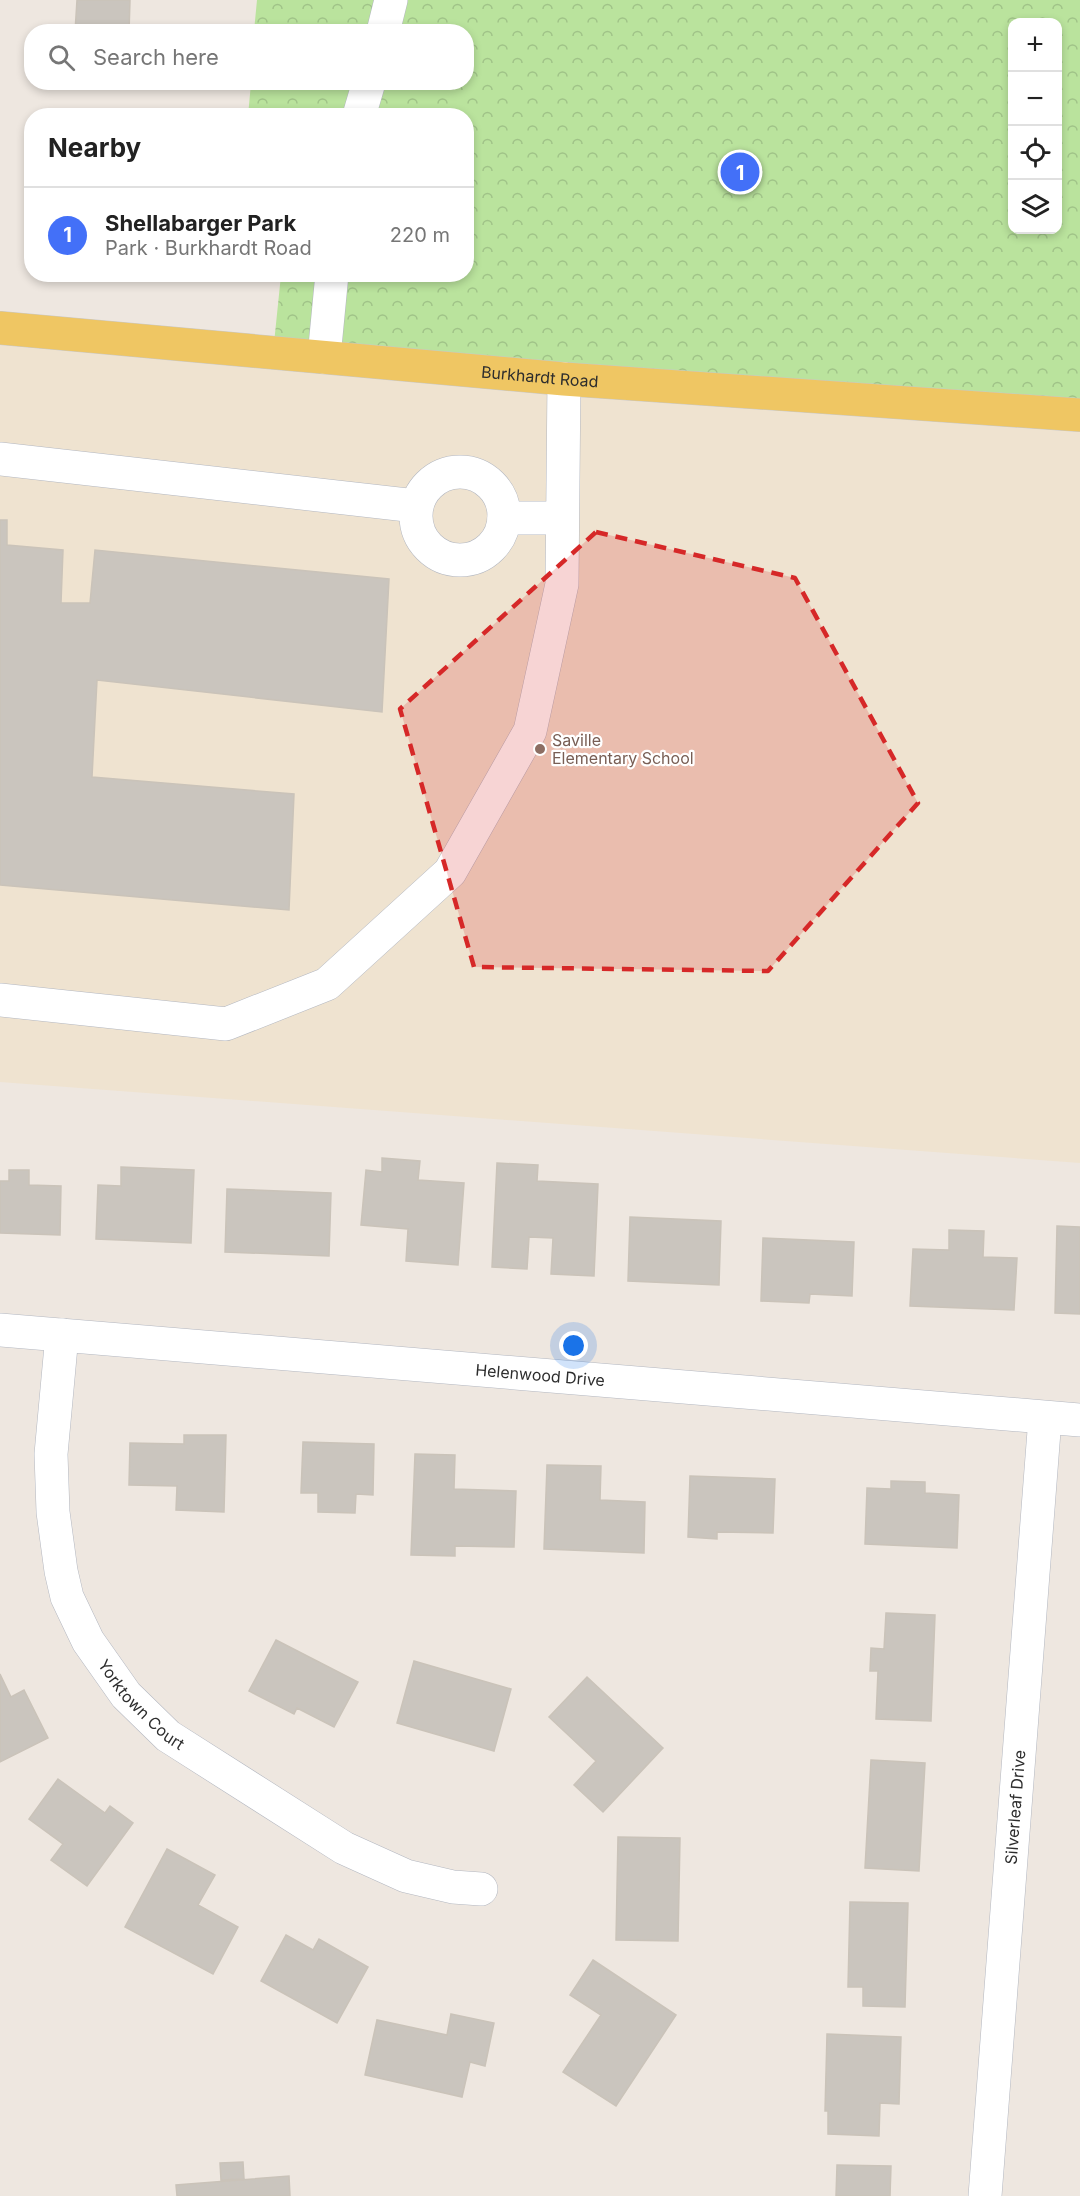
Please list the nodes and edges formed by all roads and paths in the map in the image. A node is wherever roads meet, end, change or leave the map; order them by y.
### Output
1 (391, 0) edge
2 (385, 24) edge
3 (367, 90) edge
4 (361, 108) edge
5 (331, 282) edge
6 (0, 328) edge
7 (324, 357) junction
8 (564, 379) junction
9 (1080, 415) edge
10 (0, 459) edge
11 (416, 506) junction
12 (504, 518) junction
13 (562, 518) junction
14 (0, 1000) edge
15 (0, 1330) edge
16 (62, 1335) junction
17 (1045, 1418) junction
18 (1080, 1420) edge
19 (481, 1889) dead end
20 (986, 2196) edge

1 - 2 street
3 - 4 street
5 - 7 street
6 - 7 main road, Burkhardt Road
7 - 8 main road, Burkhardt Road
8 - 9 main road, Burkhardt Road
8 - 13 street
10 - 11 street
11 - 12 street
11 - 12 street
12 - 13 street
13 - 14 street
15 - 16 street, Helenwood Drive
16 - 17 street, Helenwood Drive
16 - 19 street, Yorktown Court
17 - 18 street, Helenwood Drive
17 - 20 street, Silverleaf Drive

